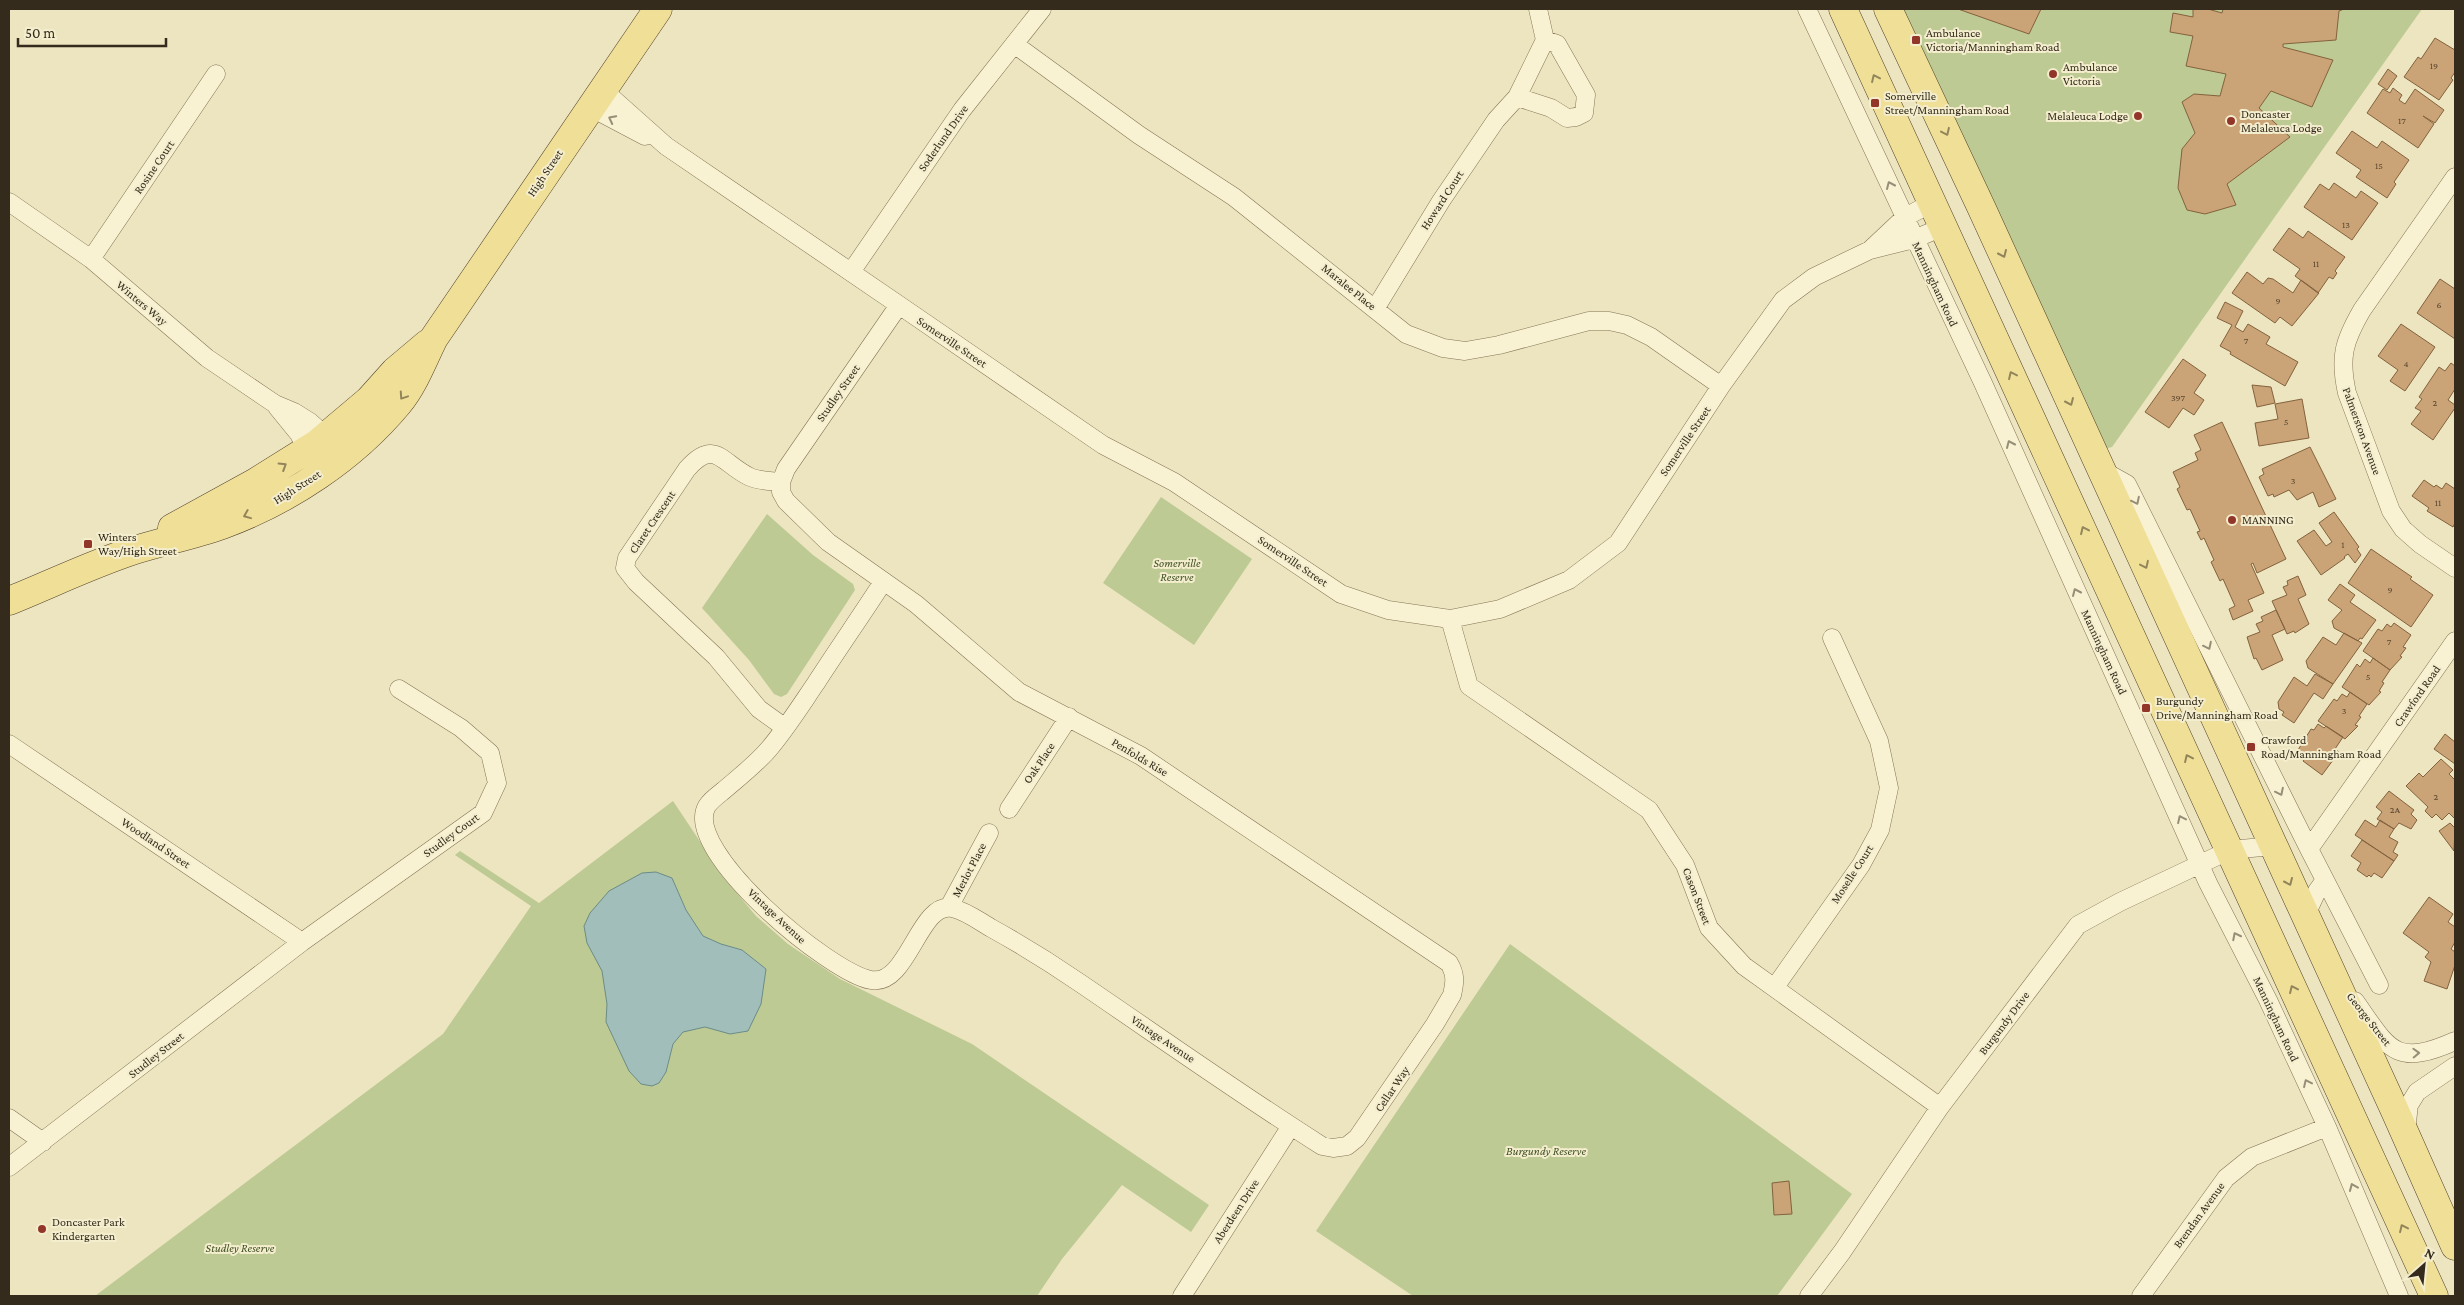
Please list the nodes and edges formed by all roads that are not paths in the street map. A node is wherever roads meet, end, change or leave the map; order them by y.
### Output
1 (658, 9) edge
2 (1042, 9) edge
3 (1538, 9) edge
4 (1807, 9) edge
5 (1843, 9) edge
6 (1888, 9) edge
7 (1545, 40) junction
8 (1014, 44) junction
9 (216, 74) dead end
10 (1517, 97) junction
11 (596, 98) junction
12 (2455, 177) edge
13 (1971, 185) junction
14 (9, 202) edge
15 (1933, 202) junction
16 (1982, 209) junction
17 (1904, 218) junction
18 (1943, 226) junction
19 (1914, 239) junction
20 (1870, 250) junction
21 (91, 260) junction
22 (851, 272) junction
23 (899, 305) junction
24 (1375, 309) junction
25 (1721, 386) junction
26 (327, 447) junction
27 (2101, 470) junction
28 (781, 482) junction
29 (134, 550) junction
30 (2455, 568) edge
31 (883, 582) junction
32 (9, 600) edge
33 (1450, 618) junction
34 (1832, 638) dead end
35 (2455, 641) edge
36 (399, 689) dead end
37 (1069, 718) junction
38 (784, 727) junction
39 (9, 744) edge
40 (1008, 809) dead end
41 (989, 834) dead end
42 (2273, 846) junction
43 (2309, 849) junction
44 (2230, 850) junction
45 (2200, 864) junction
46 (2325, 880) junction
47 (949, 907) junction
48 (2305, 917) junction
49 (302, 942) junction
50 (2325, 960) junction
51 (1454, 971) joint
52 (2379, 985) dead end
53 (1775, 987) junction
54 (2455, 1041) edge
55 (2455, 1066) edge
56 (2375, 1069) junction
57 (2337, 1085) junction
58 (1940, 1107) junction
59 (9, 1118) edge
60 (1290, 1126) junction
61 (2327, 1127) junction
62 (2406, 1136) junction
63 (43, 1142) junction
64 (9, 1167) edge
65 (2455, 1246) edge
66 (1182, 1296) edge
67 (1809, 1296) edge
68 (2141, 1296) edge
69 (2399, 1296) edge
70 (2434, 1296) edge

1 - 11 main road, High Street
2 - 8 street, Soderlund Drive
3 - 7 street
17 -> 4 street, Manningham Road
15 -> 5 main road
6 -> 13 main road
7 - 10 street, Howard Court
7 - 10 street
8 - 22 street, Soderlund Drive
8 - 24 street, Maralee Place
9 - 21 street, Rosine Court
10 - 24 street, Howard Court
11 - 22 street, Somerville Street
11 - 26 main road, High Street
12 - 30 street, Palmerston Avenue
13 - 15 main road
13 - 16 main road
14 - 21 street, Winters Way
15 - 17 street, Somerville Street
15 - 18 main road
16 - 18 main road
16 -> 27 main road
17 - 19 street, Manningham Road
17 - 20 street, Somerville Street
18 - 19 street, Somerville Street
44 -> 18 main road
19 - 20 street, Somerville Street
45 -> 19 street, Manningham Road
20 - 25 street, Somerville Street
21 - 26 street, Winters Way
22 - 23 street, Somerville Street
23 - 28 street, Studley Street
23 - 33 street, Somerville Street
24 - 25 street, Maralee Place
25 - 33 street, Somerville Street
29 -> 26 main road, High Street
26 -> 29 main road, High Street
27 -> 42 main road
27 -> 43 street
28 - 31 street, Penfolds Rise
28 - 38 street, Claret Crescent
29 - 32 main road, High Street
31 - 37 street, Penfolds Rise
31 - 38 street, Vintage Avenue
33 - 53 street, Cason Street
34 - 53 street, Moselle Court
35 - 43 street, Crawford Road
36 - 49 street, Studley Court
37 - 40 street, Oak Place
37 - 51 street, Penfolds Rise
38 - 47 street, Vintage Avenue
39 - 49 street, Woodland Street
41 - 47 street, Merlot Place
42 - 44 street, Burgundy Drive
42 -> 48 main road
43 - 46 street
44 - 45 street, Burgundy Drive
57 -> 44 main road
45 - 58 street, Burgundy Drive
61 -> 45 street, Manningham Road
46 - 48 street
46 - 52 street
47 - 60 street, Vintage Avenue
48 - 50 main road
49 - 63 street, Studley Street
50 -> 54 street, George Street
50 - 56 main road
51 - 60 street, Cellar Way
53 - 58 street, Cason Street
55 - 62 street
56 - 57 main road
56 - 62 main road
70 -> 57 main road
58 - 67 street, Burgundy Drive
59 - 63 street
60 - 66 street, Aberdeen Drive
61 - 68 street, Brendan Avenue
69 -> 61 street, Manningham Road
62 - 65 main road
63 - 64 street, Studley Street

